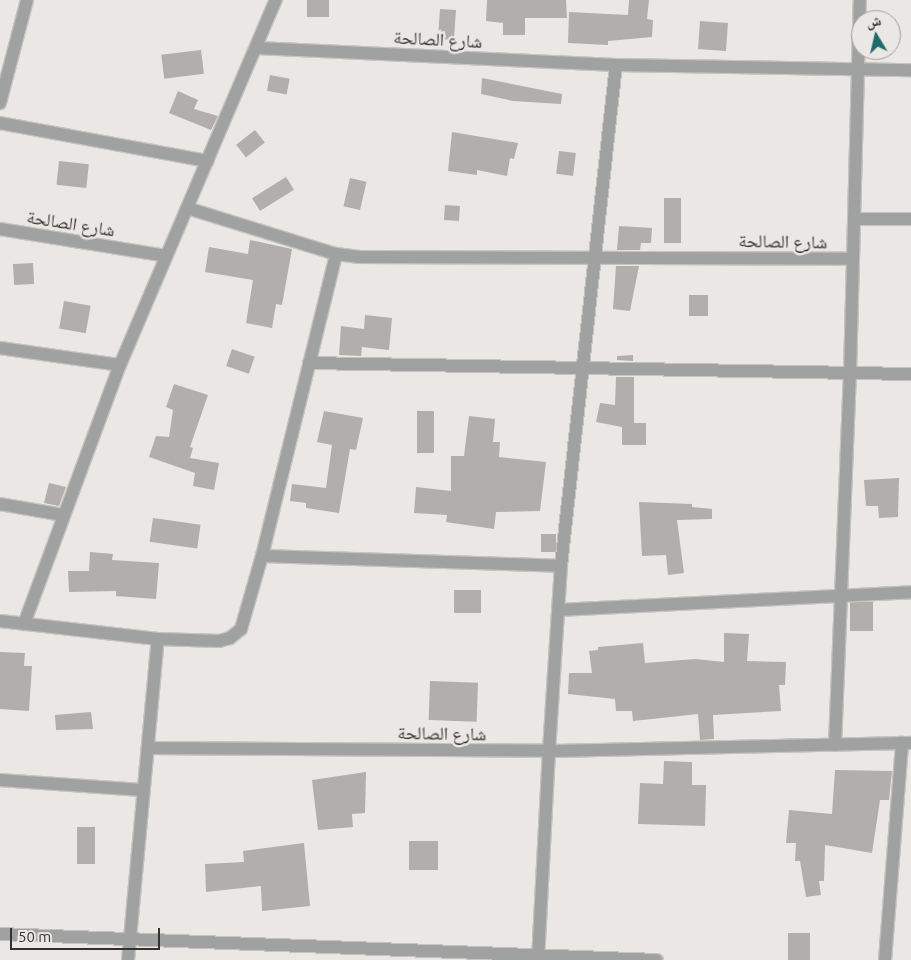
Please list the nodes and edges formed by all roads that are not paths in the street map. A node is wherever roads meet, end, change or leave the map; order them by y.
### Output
1 (27, 0) edge
2 (276, 0) edge
3 (860, 0) edge
4 (257, 48) junction
5 (616, 65) junction
6 (857, 70) junction
7 (911, 70) edge
8 (0, 103) edge
9 (0, 123) edge
10 (208, 161) junction
11 (187, 208) junction
12 (854, 218) junction
13 (911, 219) edge
14 (0, 229) edge
15 (336, 254) junction
16 (166, 256) junction
17 (594, 256) junction
18 (853, 259) junction
19 (0, 348) edge
20 (309, 364) junction
21 (120, 365) junction
22 (581, 370) junction
23 (850, 374) junction
24 (911, 374) edge
25 (0, 504) edge
26 (63, 515) junction
27 (262, 556) junction
28 (561, 566) junction
29 (911, 592) edge
30 (841, 597) junction
31 (559, 610) junction
32 (0, 621) edge
33 (24, 624) junction
34 (158, 639) junction
35 (907, 743) edge
36 (835, 745) junction
37 (148, 748) junction
38 (549, 752) junction
39 (0, 780) edge
40 (144, 790) junction
41 (0, 934) edge
42 (130, 938) junction
43 (538, 957) edge
44 (128, 960) edge
45 (656, 960) edge
46 (885, 960) edge

1 - 8 street
2 - 4 street
3 - 6 street
4 - 5 street, شارع الصالحة
4 - 10 street
5 - 6 street, شارع الصالحة
5 - 17 street
6 - 7 street, شارع الصالحة
6 - 12 street
9 - 10 street
10 - 11 street
11 - 15 street, شارع الصالحة
11 - 16 street
12 - 13 street
12 - 18 street
14 - 16 street, شارع الصالحة
15 - 17 street, شارع الصالحة
15 - 20 street
16 - 21 street
17 - 18 street, شارع الصالحة
17 - 22 street
18 - 23 street
19 - 21 street
20 - 22 street
20 - 27 street
21 - 26 street
22 - 23 street
22 - 28 street
23 - 24 street
23 - 30 street
25 - 26 street
26 - 33 street
27 - 28 street
27 - 34 street
28 - 31 street
29 - 30 street
30 - 31 street
30 - 36 street
31 - 38 street
32 - 33 street
33 - 34 street
34 - 37 street
35 - 36 street, شارع الصالحة
35 - 46 street
36 - 38 street, شارع الصالحة
37 - 38 street, شارع الصالحة
37 - 40 street
38 - 43 street
39 - 40 street
40 - 42 street
41 - 42 street
42 - 43 street
42 - 44 street
43 - 45 street

